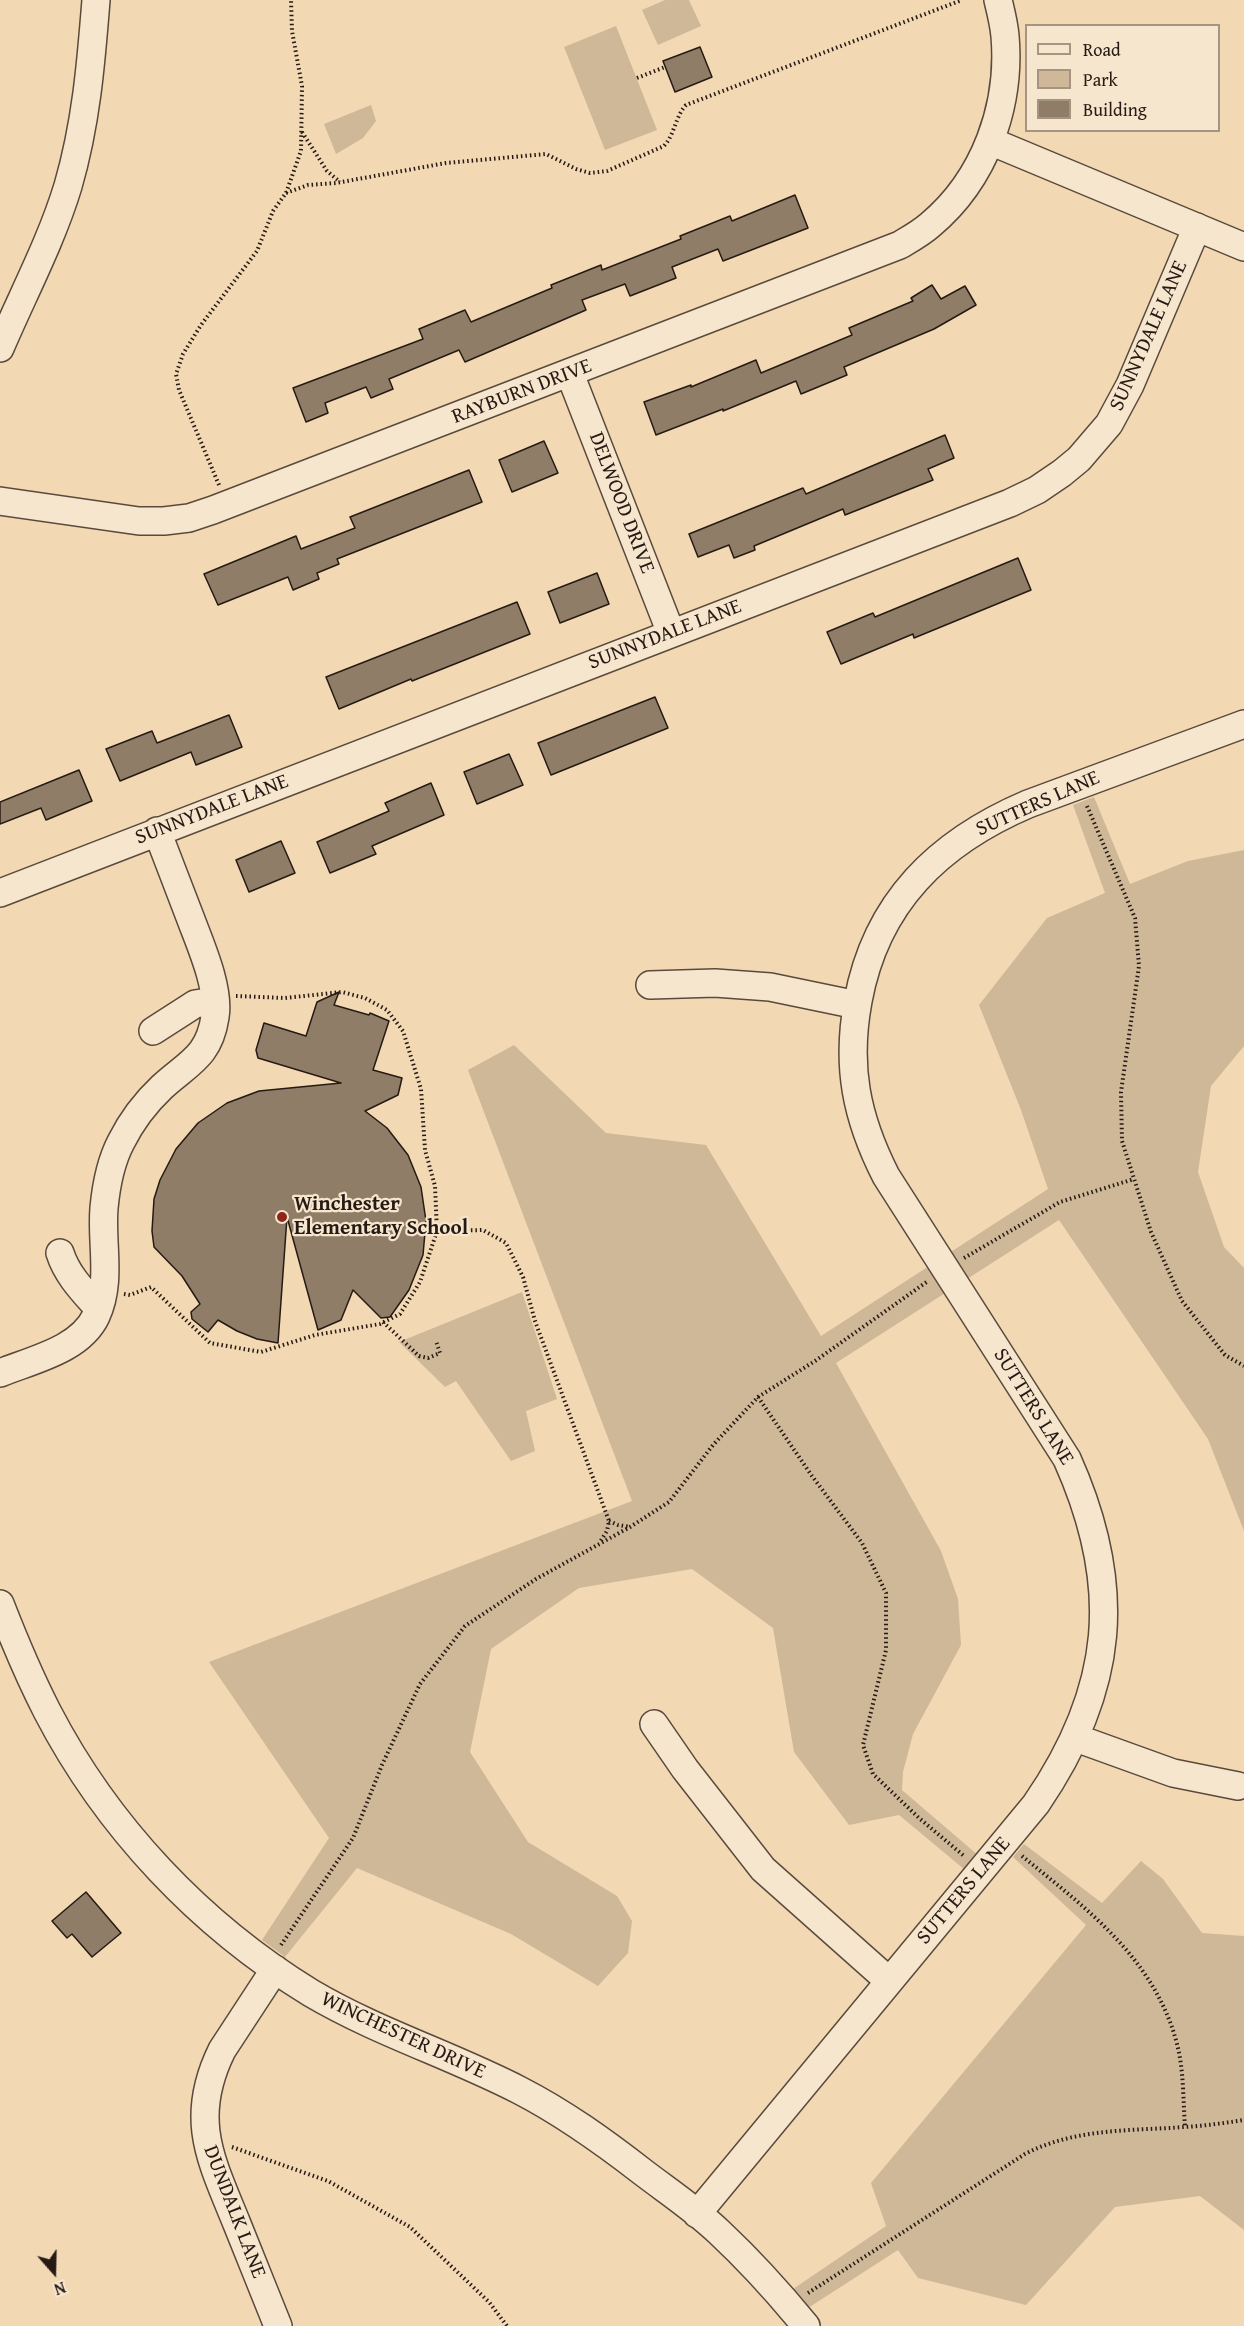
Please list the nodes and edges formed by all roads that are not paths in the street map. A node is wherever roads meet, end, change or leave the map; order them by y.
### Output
1 (96, 0) edge
2 (998, 0) edge
3 (990, 141) junction
4 (1197, 227) junction
5 (1244, 247) edge
6 (0, 348) edge
7 (570, 374) junction
8 (0, 501) edge
9 (671, 633) junction
10 (1244, 724) edge
11 (157, 831) junction
12 (0, 892) edge
13 (650, 985) dead end
14 (214, 1001) junction
15 (857, 1005) junction
16 (153, 1031) dead end
17 (60, 1253) dead end
18 (101, 1299) junction
19 (0, 1373) edge
20 (0, 1604) edge
21 (654, 1724) dead end
22 (1076, 1738) junction
23 (1238, 1786) dead end
24 (272, 1967) junction
25 (889, 1981) junction
26 (697, 2214) junction
27 (801, 2319) edge
28 (278, 2326) edge

1 - 6 street
2 - 3 street, RAYBURN DRIVE
3 - 4 street
3 - 7 street, RAYBURN DRIVE
4 - 5 street
4 - 9 street, SUNNYDALE LANE
7 - 8 street, RAYBURN DRIVE
7 - 9 street, DELWOOD DRIVE
9 - 11 street, SUNNYDALE LANE
10 - 15 street, SUTTERS LANE
11 - 12 street, SUNNYDALE LANE
11 - 14 street
13 - 15 street
14 - 16 street
14 - 18 street
15 - 22 street, SUTTERS LANE
17 - 18 street
18 - 19 street
20 - 24 street, WINCHESTER DRIVE
21 - 25 street
22 - 23 street
22 - 25 street, SUTTERS LANE
24 - 26 street, WINCHESTER DRIVE
24 - 28 street, DUNDALK LANE
25 - 26 street, SUTTERS LANE
26 - 27 street, WINCHESTER DRIVE

